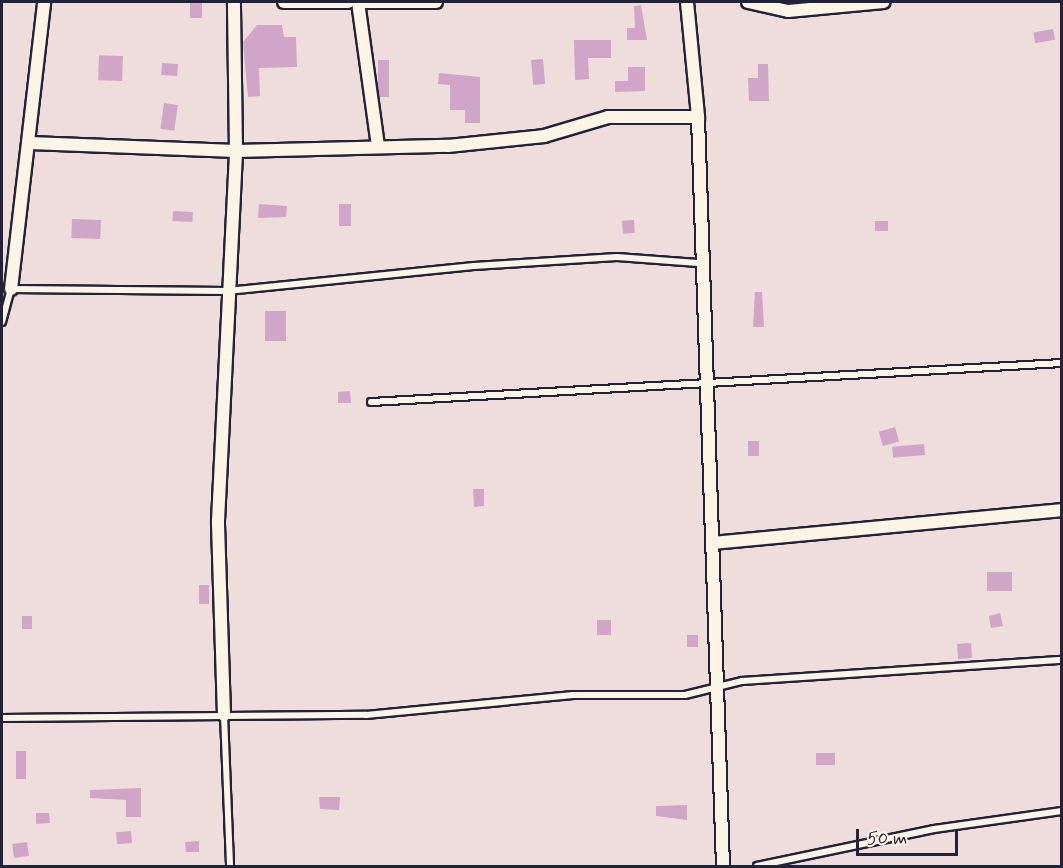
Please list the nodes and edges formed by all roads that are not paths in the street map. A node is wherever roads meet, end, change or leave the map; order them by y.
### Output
1 (44, 2) edge
2 (234, 2) edge
3 (284, 2) edge
4 (348, 2) edge
5 (358, 2) edge
6 (365, 2) edge
7 (436, 2) edge
8 (687, 2) edge
9 (748, 2) edge
10 (884, 2) edge
11 (698, 117) junction
12 (30, 144) junction
13 (378, 147) junction
14 (236, 151) junction
15 (698, 263) junction
16 (11, 289) junction
17 (227, 291) junction
18 (2, 322) edge
19 (1062, 363) edge
20 (704, 386) junction
21 (371, 402) dead end
22 (1062, 510) edge
23 (713, 543) junction
24 (1062, 660) edge
25 (718, 690) junction
26 (224, 715) junction
27 (2, 718) edge
28 (1062, 812) edge
29 (230, 867) edge
30 (723, 867) edge
31 (757, 867) edge

1 - 12 street
2 - 14 street
3 - 4 street
5 - 13 street
6 - 7 street
8 - 11 street
9 - 10 street
11 - 13 street
11 - 15 street
12 - 14 street
12 - 16 street
13 - 14 street
14 - 17 street
15 - 17 lane
15 - 20 street
16 - 17 lane
16 - 18 lane
17 - 26 street
19 - 20 lane
20 - 21 lane
20 - 23 street
22 - 23 street
23 - 25 street
24 - 25 lane
25 - 26 lane
25 - 30 street
26 - 27 lane
26 - 29 lane
28 - 31 lane

